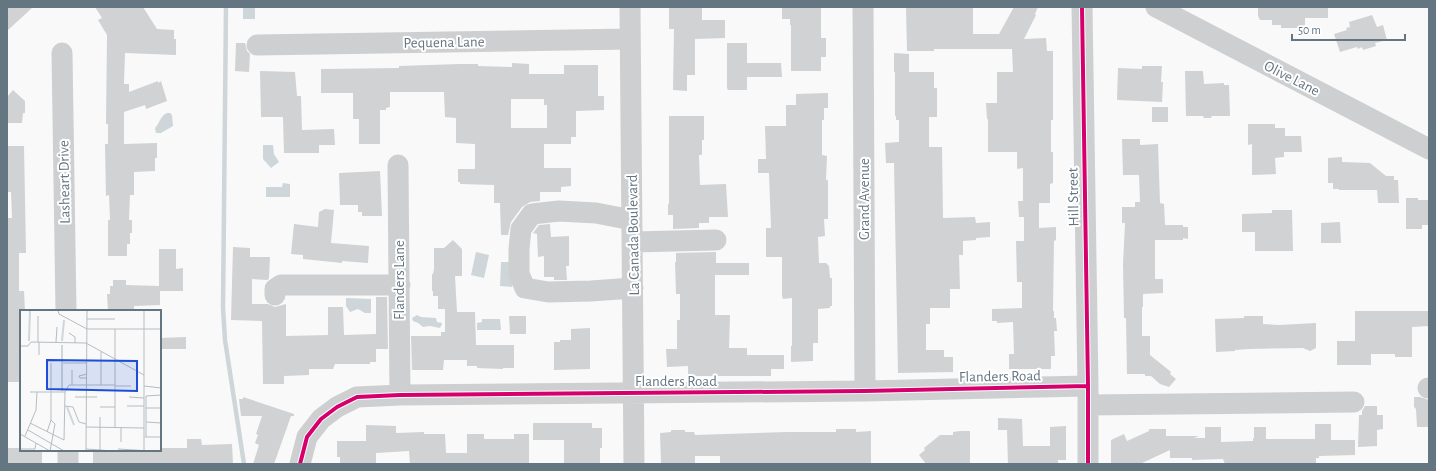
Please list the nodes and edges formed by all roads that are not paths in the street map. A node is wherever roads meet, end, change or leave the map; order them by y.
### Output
1 (630, 7) edge
2 (863, 7) edge
3 (1082, 7) edge
4 (1156, 7) edge
5 (630, 39) junction
6 (257, 45) dead end
7 (62, 53) dead end
8 (1429, 149) edge
9 (398, 165) dead end
10 (632, 220) junction
11 (716, 240) dead end
12 (633, 242) junction
13 (400, 285) junction
14 (633, 288) junction
15 (275, 295) dead end
16 (66, 310) edge
17 (864, 391) junction
18 (634, 394) junction
19 (400, 395) junction
20 (1088, 396) junction
21 (1354, 402) dead end
22 (68, 451) edge
23 (68, 464) edge
24 (300, 464) edge
25 (634, 464) edge
26 (1088, 464) edge

1 - 5 street, La Canada Boulevard
2 - 17 street, Grand Avenue
3 - 20 street, Hill Street
4 - 8 street, Olive Lane
5 - 6 street, Pequena Lane
5 - 10 street, La Canada Boulevard
7 - 16 street, Lasheart Drive
9 - 13 street, Flanders Lane
10 - 12 street, La Canada Boulevard
10 - 14 street
11 - 12 street
12 - 14 street, La Canada Boulevard
13 - 15 street
13 - 19 street, Flanders Lane
14 - 18 street, La Canada Boulevard
17 - 18 street, Flanders Road
17 - 20 street, Flanders Road
18 - 19 street, Flanders Road
18 - 25 street, La Canada Boulevard
19 - 24 street, Flanders Road
20 - 21 street, Flanders Road
20 - 26 street, Hill Street
22 - 23 street

